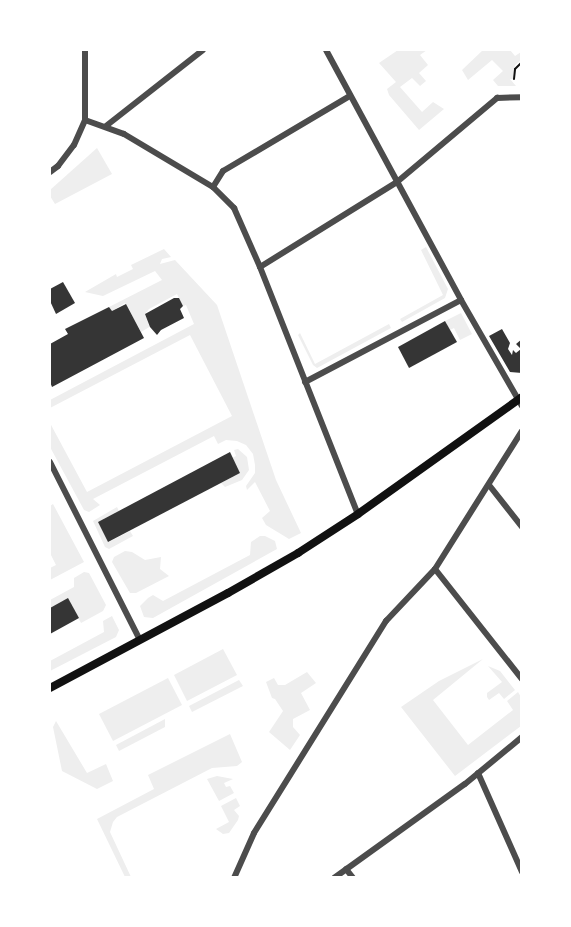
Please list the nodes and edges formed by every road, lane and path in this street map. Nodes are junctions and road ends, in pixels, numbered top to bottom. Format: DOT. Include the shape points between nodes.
graph roads {
  1 [pos="85,50"];
  2 [pos="203,50"];
  3 [pos="326,50"];
  4 [pos="522,62"];
  5 [pos="514,79"];
  6 [pos="350,96"];
  7 [pos="522,97"];
  8 [pos="85,120"];
  9 [pos="106,126"];
  10 [pos="50,172"];
  11 [pos="397,182"];
  12 [pos="213,187"];
  13 [pos="260,267"];
  14 [pos="461,300"];
  15 [pos="305,382"];
  16 [pos="521,401"];
  17 [pos="522,431"];
  18 [pos="50,462"];
  19 [pos="489,485"];
  20 [pos="358,514"];
  21 [pos="522,527"];
  22 [pos="435,570"];
  23 [pos="140,640"];
  24 [pos="522,679"];
  25 [pos="50,688"];
  26 [pos="522,737"];
  27 [pos="478,773"];
  28 [pos="346,868"];
  29 [pos="522,872"];
  30 [pos="234,878"];
  31 [pos="334,878"];
  32 [pos="353,878"];
  1 -- 8 [label="street"];
  2 -- 9 [label="street"];
  3 -- 6 [label="street"];
  4 -- 5 [label="path" via="515,69"];
  6 -- 11 [label="street"];
  6 -- 12 [label="street" via="223,171"];
  7 -- 11 [label="street" via="498,98"];
  8 -- 9 [label="street"];
  8 -- 10 [label="street" via="74,145"];
  9 -- 12 [label="street"];
  11 -- 13 [label="street"];
  11 -- 14 [label="street"];
  12 -- 13 [label="street" via="234,208"];
  13 -- 15 [label="street"];
  14 -- 15 [label="street"];
  14 -- 16 [label="street" via="512,393"];
  15 -- 20 [label="street"];
  16 -- 20 [label="main road"];
  17 -- 19 [label="street"];
  18 -- 23 [label="street"];
  19 -- 21 [label="street"];
  19 -- 22 [label="street"];
  20 -- 23 [label="main road" via="228,594"];
  22 -- 24 [label="street"];
  22 -- 30 [label="street" via="386,621 254,833"];
  23 -- 25 [label="main road"];
  26 -- 27 [label="street"];
  27 -- 28 [label="street"];
  27 -- 29 [label="street"];
  28 -- 31 [label="street"];
  28 -- 32 [label="street"];
}
